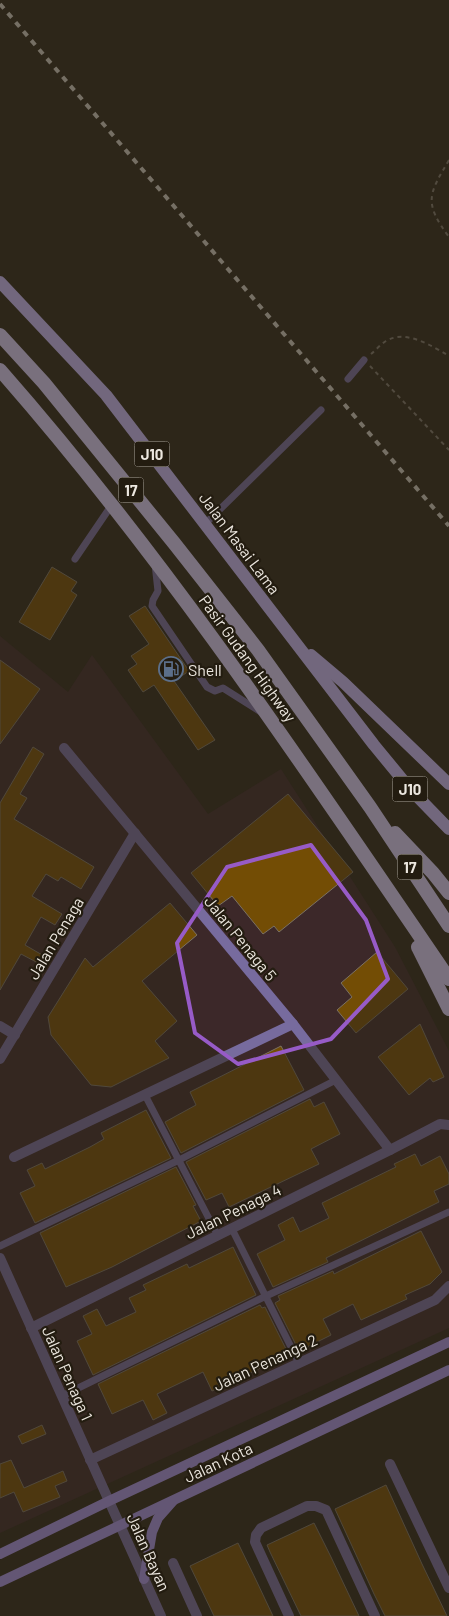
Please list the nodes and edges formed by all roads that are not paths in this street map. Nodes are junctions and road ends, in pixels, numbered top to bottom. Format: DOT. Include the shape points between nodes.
graph roads {
  1 [pos="0,282"];
  2 [pos="0,335"];
  3 [pos="364,360"];
  4 [pos="0,370"];
  5 [pos="348,379"];
  6 [pos="321,410"];
  7 [pos="111,506"];
  8 [pos="206,523"];
  9 [pos="75,559"];
  10 [pos="154,559"];
  11 [pos="290,637"];
  12 [pos="270,718"];
  13 [pos="394,731"];
  14 [pos="374,745"];
  15 [pos="64,748"];
  16 [pos="449,784"];
  17 [pos="370,807"];
  18 [pos="449,830"];
  19 [pos="135,833"];
  20 [pos="387,888"];
  21 [pos="449,893"];
  22 [pos="449,926"];
  23 [pos="449,979"];
  24 [pos="449,1009"];
  25 [pos="292,1024"];
  26 [pos="0,1026"];
  27 [pos="15,1035"];
  28 [pos="0,1059"];
  29 [pos="336,1080"];
  30 [pos="145,1095"];
  31 [pos="449,1125"];
  32 [pos="390,1150"];
  33 [pos="14,1157"];
  34 [pos="179,1160"];
  35 [pos="449,1212"];
  36 [pos="232,1229"];
  37 [pos="218,1236"];
  38 [pos="0,1246"];
  39 [pos="0,1258"];
  40 [pos="449,1286"];
  41 [pos="266,1296"];
  42 [pos="31,1328"];
  43 [pos="449,1342"];
  44 [pos="299,1363"];
  45 [pos="449,1370"];
  46 [pos="62,1396"];
  47 [pos="90,1460"];
  48 [pos="390,1464"];
  49 [pos="175,1499"];
  50 [pos="109,1501"];
  51 [pos="120,1525"];
  52 [pos="0,1554"];
  53 [pos="173,1563"];
  54 [pos="144,1579"];
  55 [pos="0,1582"];
  56 [pos="449,1588"];
  57 [pos="161,1616"];
  58 [pos="197,1616"];
  59 [pos="289,1616"];
  60 [pos="375,1616"];
  1 -- 8 [label="main road, Jalan Masai Lama / J10" via="106,395"];
  2 -- 17 [label="highway, Pasir Gudang Highway / 17" via="44,383 258,650"];
  3 -- 5 [label="lane"];
  4 -- 7 [label="highway, Pasir Gudang Highway / 17"];
  6 -- 8 [label="lane"];
  7 -- 9 [label="lane"];
  7 -- 10 [label="highway, Pasir Gudang Highway / 17"];
  8 -- 11 [label="main road, Jalan Masai Lama / J10"];
  10 -- 12 [label="highway, Pasir Gudang Highway / 17"];
  10 -- 12 [label="lane" via="158,591 152,606 207,687 215,691 224,688"];
  11 -- 13 [label="main road"];
  11 -- 14 [label="main road, Jalan Masai Lama / J10"];
  12 -- 20 [label="highway, Pasir Gudang Highway / 17"];
  13 -- 14 [label="main road" via="379,730 375,734"];
  13 -- 16 [label="main road"];
  14 -- 18 [label="main road, Jalan Masai Lama / J10"];
  15 -- 19 [label="street, Jalan Penaga 5"];
  17 -- 21 [label="highway"];
  17 -- 22 [label="highway, Pasir Gudang Highway / 17"];
  19 -- 25 [label="street, Jalan Penaga 5"];
  19 -- 27 [label="street, Jalan Penaga"];
  20 -- 23 [label="highway, Pasir Gudang Highway / 17"];
  20 -- 24 [label="highway"];
  25 -- 29 [label="street, Jalan Penaga 5"];
  25 -- 30 [label="street"];
  26 -- 27 [label="street"];
  27 -- 28 [label="street, Jalan Penaga"];
  29 -- 32 [label="street, Jalan Penaga 5"];
  29 -- 34 [label="lane"];
  30 -- 33 [label="street"];
  30 -- 34 [label="lane"];
  31 -- 32 [label="street, Jalan Penaga 4" via="440,1124"];
  32 -- 36 [label="street, Jalan Penaga 4"];
  34 -- 37 [label="lane"];
  34 -- 38 [label="lane"];
  35 -- 41 [label="lane"];
  36 -- 37 [label="street, Jalan Penaga 4"];
  36 -- 41 [label="lane"];
  37 -- 42 [label="street, Jalan Penaga 4"];
  39 -- 42 [label="street, Jalan Penaga 1"];
  40 -- 44 [label="street, Jalan Penanga 2" via="435,1300"];
  41 -- 44 [label="lane"];
  41 -- 46 [label="lane"];
  42 -- 46 [label="street, Jalan Penaga 1"];
  43 -- 50 [label="main road, Jalan Kota"];
  44 -- 47 [label="street, Jalan Penanga 2"];
  45 -- 49 [label="main road, Jalan Kota"];
  46 -- 47 [label="street, Jalan Penaga 1"];
  47 -- 50 [label="street, Jalan Penaga 1"];
  48 -- 56 [label="street"];
  49 -- 51 [label="main road, Jalan Kota"];
  49 -- 54 [label="main road" via="158,1518 152,1532"];
  50 -- 51 [label="street, Jalan Bayan"];
  50 -- 52 [label="main road, Jalan Kota"];
  51 -- 54 [label="street, Jalan Bayan"];
  51 -- 55 [label="main road, Jalan Kota"];
  53 -- 58 [label="street"];
  54 -- 57 [label="street, Jalan Bayan"];
  59 -- 60 [label="street" via="255,1542 256,1535 261,1528 307,1506 316,1506 326,1510"];
}
